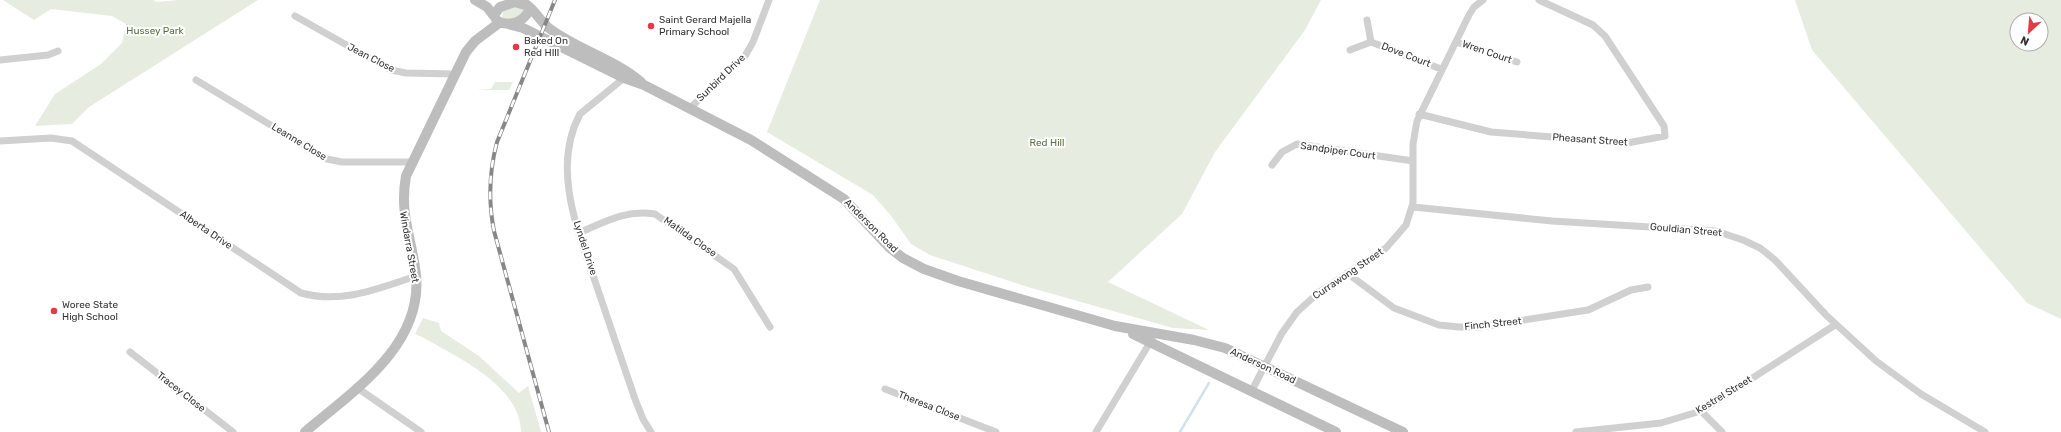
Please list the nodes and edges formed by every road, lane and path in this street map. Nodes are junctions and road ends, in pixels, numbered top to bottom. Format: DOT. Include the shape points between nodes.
graph roads {
  1 [pos="475,0"];
  2 [pos="510,0"];
  3 [pos="769,0"];
  4 [pos="1483,0"];
  5 [pos="1539,0"];
  6 [pos="522,3"];
  7 [pos="295,16"];
  8 [pos="1366,20"];
  9 [pos="500,21"];
  10 [pos="1371,42"];
  11 [pos="1456,42"];
  12 [pos="1350,50"];
  13 [pos="58,51"];
  14 [pos="0,60"];
  15 [pos="1517,62"];
  16 [pos="1441,69"];
  17 [pos="455,74"];
  18 [pos="627,75"];
  19 [pos="196,80"];
  20 [pos="689,109"];
  21 [pos="1419,114"];
  22 [pos="0,141"];
  23 [pos="1413,161"];
  24 [pos="413,162"];
  25 [pos="1272,165"];
  26 [pos="1413,207"];
  27 [pos="579,233"];
  28 [pos="1348,273"];
  29 [pos="416,276"];
  30 [pos="1648,287"];
  31 [pos="1835,325"];
  32 [pos="770,327"];
  33 [pos="1153,337"];
  34 [pos="130,352"];
  35 [pos="1265,366"];
  36 [pos="356,387"];
  37 [pos="885,389"];
  38 [pos="1252,390"];
  39 [pos="1701,411"];
  40 [pos="233,432"];
  41 [pos="305,432"];
  42 [pos="421,432"];
  43 [pos="651,432"];
  44 [pos="996,432"];
  45 [pos="1096,432"];
  46 [pos="1336,432"];
  47 [pos="1403,432"];
  48 [pos="1576,432"];
  49 [pos="1722,432"];
  50 [pos="1985,432"];
  1 -- 9 [label="street, Anderson Road" via="487,7"];
  2 -- 6 [label="street, Anderson Road"];
  3 -- 20 [label="street, Sunbird Drive" via="745,56"];
  4 -- 11 [label="street, Currawong Street" via="1474,7"];
  5 -- 21 [label="street, Pheasant Street" via="1593,25 1605,36 1664,126 1666,136 1627,143 1491,132"];
  6 -- 9 [label="street, Windarra Street" via="502,6 497,10"];
  6 -- 9 [label="street" via="529,9 527,16 519,22"];
  6 -- 18 [label="street, Anderson Road" via="533,8 550,29"];
  7 -- 17 [label="street, Jean Close" via="391,70 406,73"];
  8 -- 10 [label="street, Dove Court"];
  9 -- 17 [label="street, Windarra Street" via="471,45"];
  9 -- 18 [label="street, Anderson Road" via="523,28"];
  10 -- 12 [label="street, Dove Court"];
  10 -- 16 [label="street, Dove Court"];
  11 -- 15 [label="street, Wren Court"];
  11 -- 16 [label="street, Currawong Street"];
  13 -- 14 [label="street" via="48,55"];
  16 -- 21 [label="street, Currawong Street"];
  17 -- 24 [label="street, Windarra Street"];
  18 -- 20 [label="street, Anderson Road"];
  18 -- 27 [label="street, Lyndel Drive" via="580,114 571,131 570,202"];
  19 -- 24 [label="street, Leanne Close" via="327,159 342,162"];
  20 -- 33 [label="street, Anderson Road" via="752,140 838,195 890,248 918,266 958,281"];
  21 -- 23 [label="street, Currawong Street" via="1414,133"];
  22 -- 29 [label="street, Alberta Drive" via="50,138 72,141 302,293 315,298 344,299"];
  23 -- 25 [label="street, Sandpiper Court" via="1296,144 1277,154"];
  23 -- 26 [label="street, Currawong Street"];
  24 -- 29 [label="street, Windarra Street" via="403,188 402,210"];
  26 -- 28 [label="street, Currawong Street" via="1395,240 1378,255"];
  26 -- 31 [label="street, Gouldian Street" via="1730,234 1773,257"];
  27 -- 32 [label="street, Matilda Close" via="629,213 646,211 655,214 734,269"];
  27 -- 43 [label="street, Lyndel Drive" via="635,399"];
  28 -- 30 [label="street, Finch Street" via="1394,308 1439,325 1459,327 1480,327 1588,310 1631,290"];
  28 -- 35 [label="street, Currawong Street" via="1306,303 1296,314 1286,326"];
  29 -- 36 [label="street, Windarra Street" via="417,304 409,327 390,355"];
  31 -- 39 [label="street, Kestrel Street"];
  31 -- 50 [label="street, Gouldian Street" via="1902,379"];
  33 -- 35 [label="street, Anderson Road" via="1210,343"];
  33 -- 38 [label="street, Anderson Road"];
  33 -- 45 [label="street"];
  34 -- 40 [label="street, Tracey Close"];
  35 -- 38 [label="street, Currawong Street"];
  35 -- 47 [label="street, Anderson Road"];
  36 -- 41 [label="street, Windarra Street"];
  36 -- 42 [label="street"];
  37 -- 44 [label="street, Theresa Close"];
  38 -- 46 [label="street, Anderson Road"];
  39 -- 48 [label="street, Kestrel Street" via="1662,423"];
  39 -- 49 [label="street"];
}
